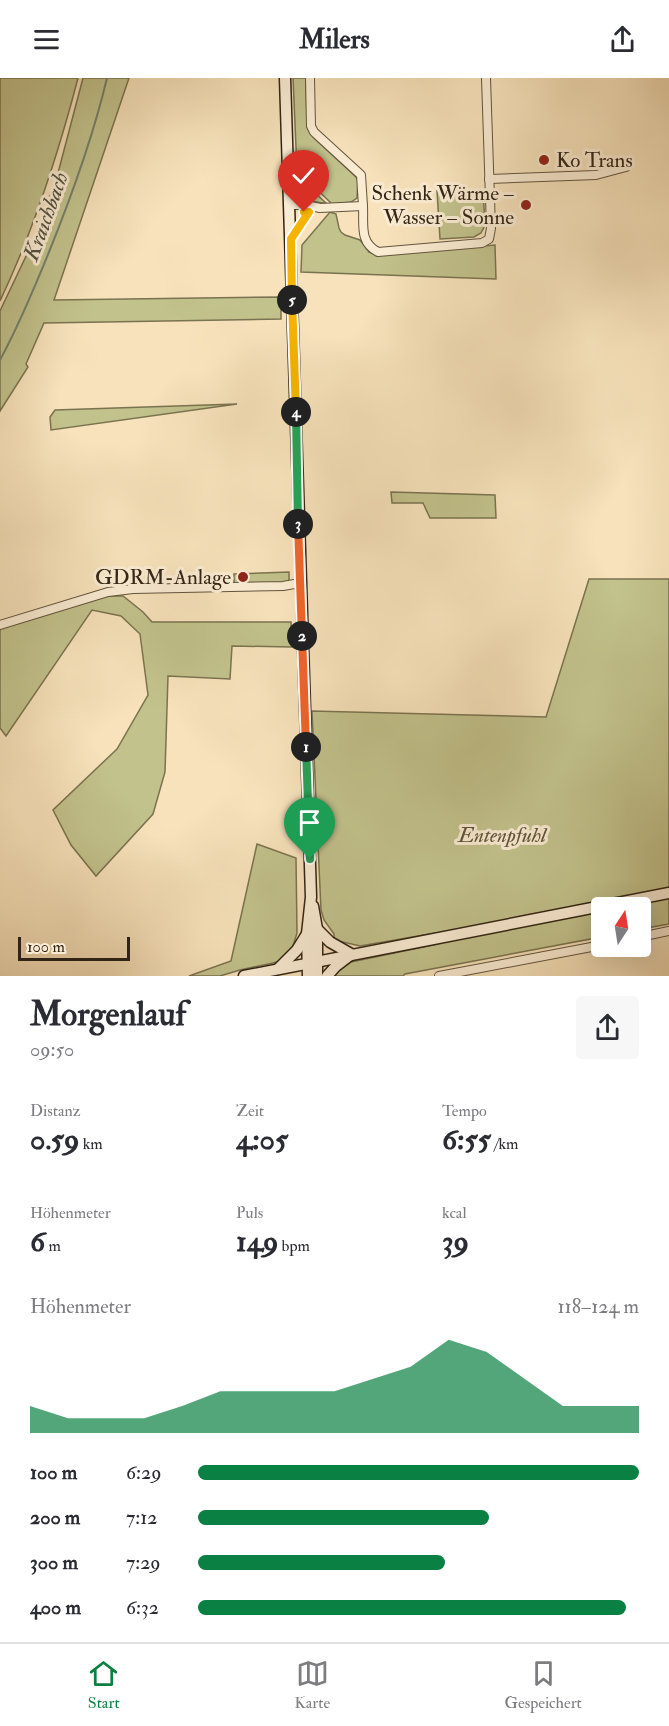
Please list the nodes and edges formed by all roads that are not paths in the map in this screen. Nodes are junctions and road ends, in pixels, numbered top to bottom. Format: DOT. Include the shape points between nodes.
graph roads {
  1 [pos="285,78"];
  2 [pos="310,78"];
  3 [pos="486,78"];
  4 [pos="626,166"];
  5 [pos="489,179"];
  6 [pos="363,206"];
  7 [pos="290,208"];
  8 [pos="320,208"];
  9 [pos="309,212"];
  10 [pos="291,239"];
  11 [pos="300,583"];
  12 [pos="0,625"];
  13 [pos="669,893"];
  14 [pos="669,931"];
  15 [pos="312,932"];
  16 [pos="651,935"];
  17 [pos="591,947"];
  18 [pos="351,954"];
  19 [pos="312,962"];
  20 [pos="277,970"];
  21 [pos="244,976"];
  22 [pos="289,976"];
  23 [pos="308,976"];
  24 [pos="317,976"];
  25 [pos="327,976"];
  26 [pos="440,976"];
  1 -- 7 [label="street"];
  2 -- 6 [label="street" via="314,132 361,175"];
  3 -- 5 [label="street"];
  4 -- 5 [label="street" via="596,175"];
  5 -- 6 [label="street" via="491,228 489,239 482,243 378,252 365,240"];
  6 -- 8 [label="street"];
  7 -- 8 [label="street"];
  7 -- 9 [label="street"];
  7 -- 10 [label="street"];
  8 -- 9 [label="street"];
  9 -- 10 [label="street"];
  10 -- 11 [label="street"];
  11 -- 12 [label="street" via="108,592"];
  11 -- 15 [label="street"];
  13 -- 18 [label="street"];
  14 -- 16 [label="street"];
  15 -- 18 [label="street"];
  15 -- 19 [label="street"];
  15 -- 20 [label="street"];
  17 -- 26 [label="street"];
  18 -- 19 [label="street"];
  18 -- 25 [label="street"];
  19 -- 20 [label="street"];
  19 -- 23 [label="street"];
  19 -- 24 [label="street"];
  20 -- 21 [label="street"];
  20 -- 22 [label="street"];
}
